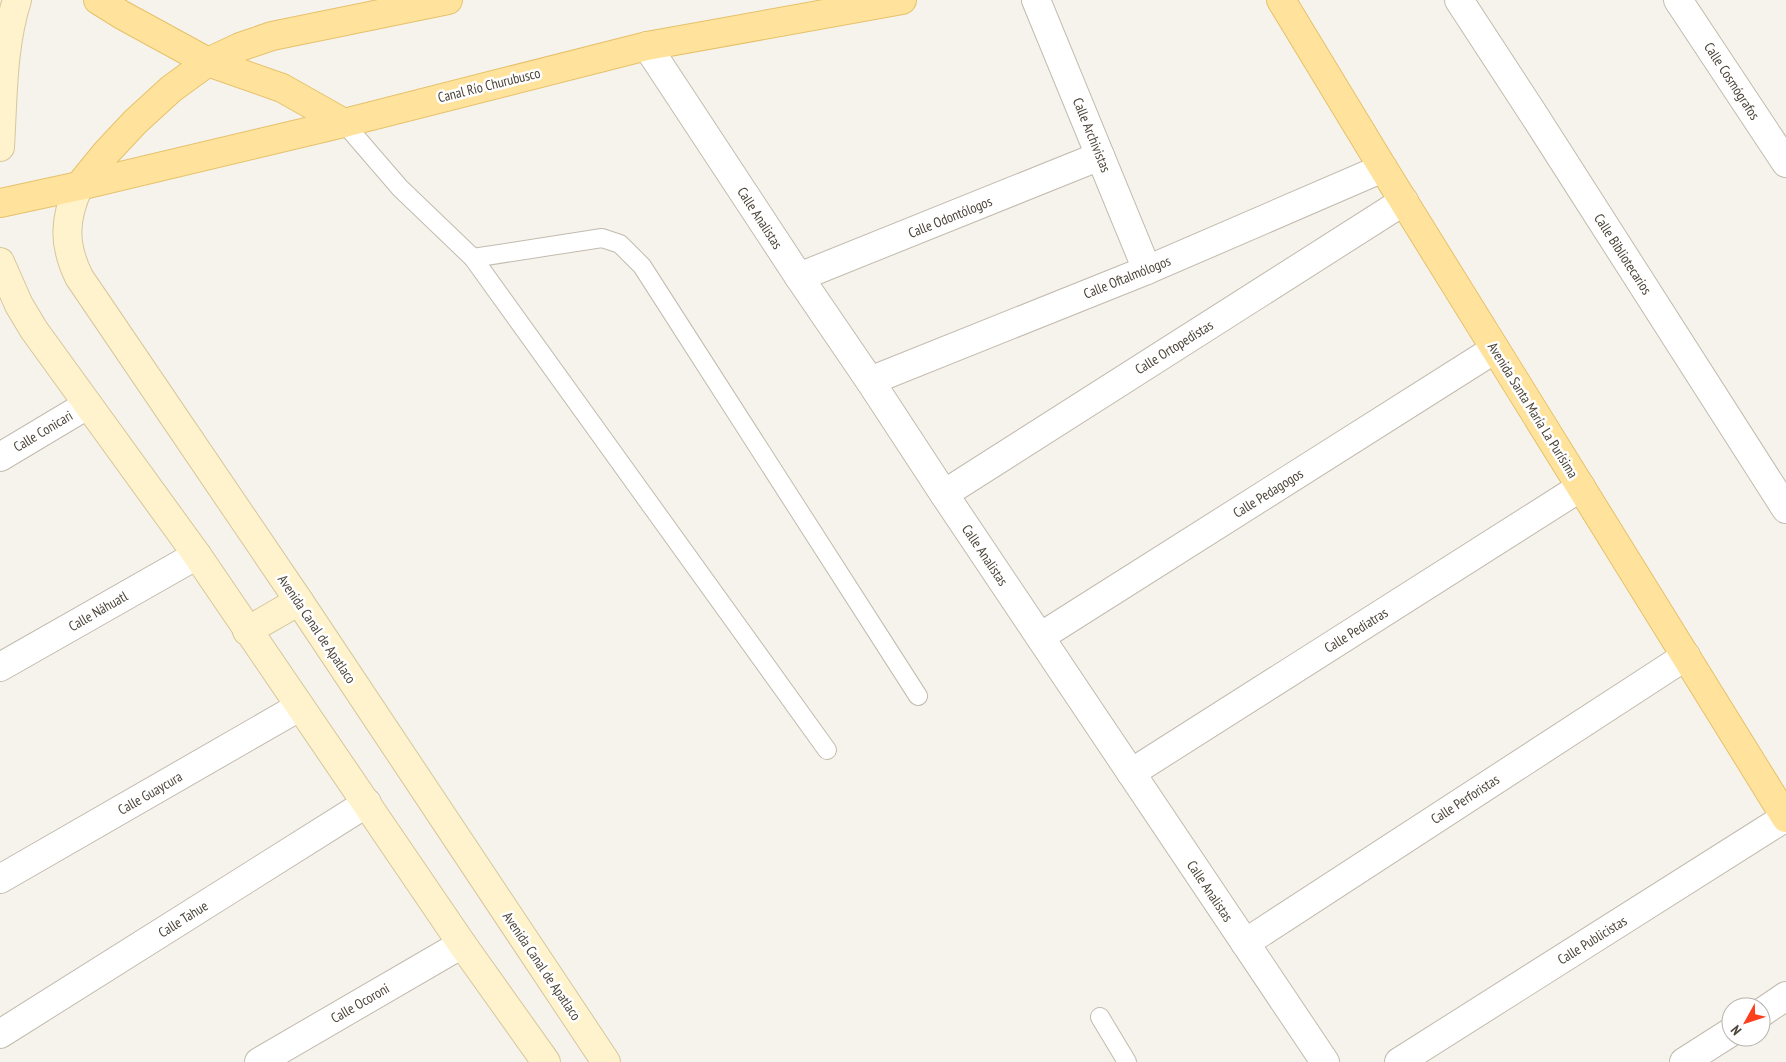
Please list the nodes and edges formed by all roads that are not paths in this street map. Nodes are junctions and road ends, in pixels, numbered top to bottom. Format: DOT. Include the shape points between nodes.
graph roads {
  1 [pos="17,0"];
  2 [pos="98,0"];
  3 [pos="448,0"];
  4 [pos="902,0"];
  5 [pos="1036,0"];
  6 [pos="1282,0"];
  7 [pos="1459,0"];
  8 [pos="1678,0"];
  9 [pos="647,46"];
  10 [pos="208,62"];
  11 [pos="344,123"];
  12 [pos="0,147"];
  13 [pos="1100,156"];
  14 [pos="1786,163"];
  15 [pos="1383,168"];
  16 [pos="79,186"];
  17 [pos="1404,201"];
  18 [pos="0,202"];
  19 [pos="474,258"];
  20 [pos="0,262"];
  21 [pos="1147,270"];
  22 [pos="799,277"];
  23 [pos="1495,349"];
  24 [pos="870,381"];
  25 [pos="87,405"];
  26 [pos="0,457"];
  27 [pos="1581,487"];
  28 [pos="944,494"];
  29 [pos="1786,509"];
  30 [pos="197,555"];
  31 [pos="299,601"];
  32 [pos="247,631"];
  33 [pos="1040,637"];
  34 [pos="1686,656"];
  35 [pos="0,667"];
  36 [pos="918,696"];
  37 [pos="299,707"];
  38 [pos="827,750"];
  39 [pos="1131,773"];
  40 [pos="367,804"];
  41 [pos="1786,818"];
  42 [pos="0,879"];
  43 [pos="1245,943"];
  44 [pos="462,944"];
  45 [pos="1786,996"];
  46 [pos="1771,1006"];
  47 [pos="1100,1017"];
  48 [pos="0,1034"];
  49 [pos="1721,1038"];
  50 [pos="259,1062"];
  51 [pos="546,1062"];
  52 [pos="606,1062"];
  53 [pos="1127,1062"];
  54 [pos="1325,1062"];
  55 [pos="1399,1062"];
  56 [pos="1684,1062"];
  1 -- 12 [label="street" via="8,39"];
  2 -- 10 [label="main road"];
  3 -- 10 [label="main road" via="272,36"];
  4 -- 9 [label="main road, Canal Río Churubusco"];
  5 -- 13 [label="street, Calle Archivistas"];
  6 -- 15 [label="main road, Avenida Santa María La Purísima"];
  7 -- 29 [label="street, Calle Bibliotecarios"];
  8 -- 14 [label="street, Calle Cosmógrafos"];
  9 -- 11 [label="main road, Canal Río Churubusco"];
  9 -- 22 [label="street, Calle Analistas"];
  10 -- 11 [label="main road" via="282,88"];
  10 -- 16 [label="main road" via="171,89 136,122"];
  11 -- 16 [label="main road, Canal Río Churubusco"];
  11 -- 19 [label="lane" via="400,188"];
  13 -- 21 [label="street, Calle Archivistas"];
  13 -- 22 [label="street, Calle Odontólogos"];
  15 -- 17 [label="main road, Avenida Santa María La Purísima"];
  15 -- 21 [label="street, Calle Oftalmólogos"];
  16 -- 18 [label="main road, Canal Río Churubusco"];
  16 -- 31 [label="street, Avenida Canal de Apatlaco" via="70,209 66,234 72,263 79,277"];
  17 -- 23 [label="main road, Avenida Santa María La Purísima"];
  17 -- 28 [label="street, Calle Ortopedistas"];
  19 -- 36 [label="lane" via="602,238 620,244 642,266"];
  19 -- 38 [label="lane"];
  20 -- 25 [label="street" via="34,330"];
  21 -- 24 [label="street, Calle Oftalmólogos"];
  22 -- 24 [label="street, Calle Analistas"];
  23 -- 27 [label="main road, Avenida Santa María La Purísima"];
  23 -- 33 [label="street, Calle Pedagogos"];
  24 -- 28 [label="street, Calle Analistas"];
  25 -- 26 [label="street, Calle Conicari"];
  25 -- 30 [label="street"];
  27 -- 34 [label="main road, Avenida Santa María La Purísima"];
  27 -- 39 [label="street, Calle Pediatras"];
  28 -- 33 [label="street, Calle Analistas"];
  30 -- 32 [label="street"];
  30 -- 35 [label="street, Calle Náhuatl"];
  31 -- 32 [label="street"];
  31 -- 52 [label="street, Avenida Canal de Apatlaco"];
  32 -- 37 [label="street"];
  33 -- 39 [label="street, Calle Analistas"];
  34 -- 41 [label="main road, Avenida Santa María La Purísima"];
  34 -- 43 [label="street, Calle Perforistas"];
  37 -- 40 [label="street"];
  37 -- 42 [label="street, Calle Guaycura"];
  39 -- 43 [label="street, Calle Analistas"];
  40 -- 44 [label="street"];
  40 -- 48 [label="street, Calle Tahue"];
  41 -- 55 [label="street, Calle Publicistas"];
  43 -- 54 [label="street, Calle Analistas"];
  44 -- 50 [label="street, Calle Ocoroni"];
  44 -- 51 [label="street"];
  45 -- 46 [label="street"];
  47 -- 53 [label="lane"];
  49 -- 56 [label="street"];
}
